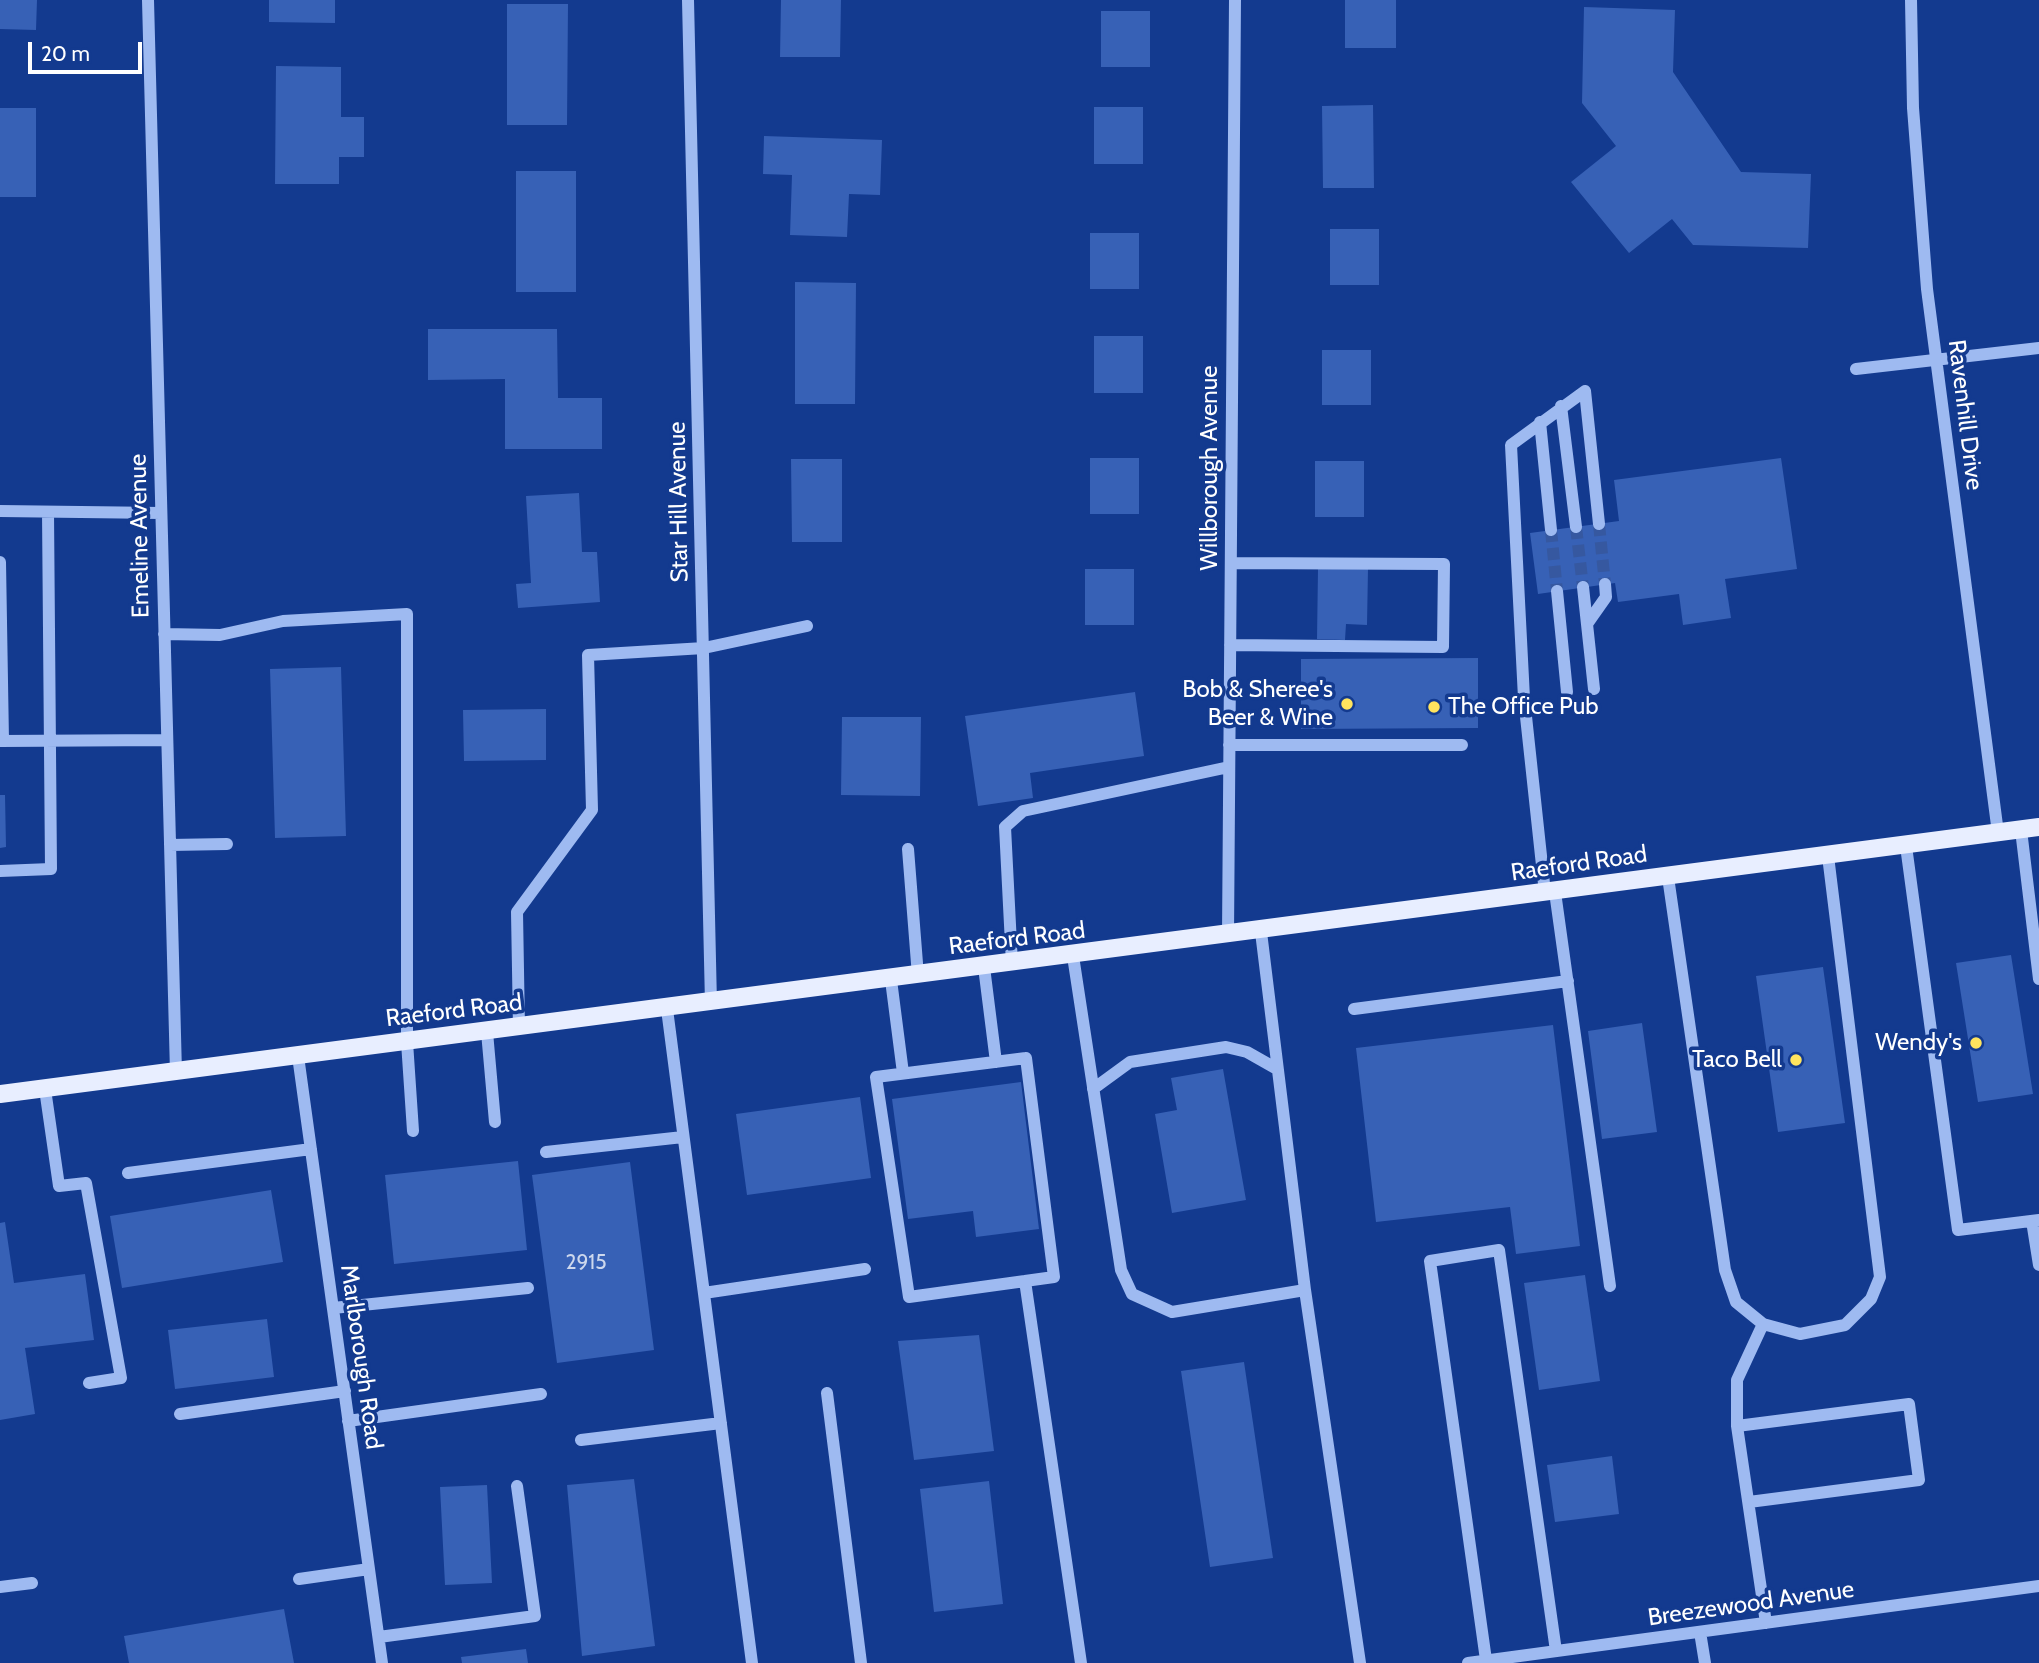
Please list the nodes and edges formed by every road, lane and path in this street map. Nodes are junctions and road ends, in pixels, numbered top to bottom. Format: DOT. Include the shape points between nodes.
graph roads {
  1 [pos="148,0"];
  2 [pos="688,0"];
  3 [pos="1235,0"];
  4 [pos="1911,0"];
  5 [pos="2039,348"];
  6 [pos="1937,360"];
  7 [pos="1856,369"];
  8 [pos="1561,406"];
  9 [pos="1541,422"];
  10 [pos="0,511"];
  11 [pos="48,512"];
  12 [pos="161,513"];
  13 [pos="1599,524"];
  14 [pos="1576,527"];
  15 [pos="1551,530"];
  16 [pos="0,562"];
  17 [pos="1231,563"];
  18 [pos="1605,584"];
  19 [pos="1583,587"];
  20 [pos="1557,591"];
  21 [pos="1587,624"];
  22 [pos="807,626"];
  23 [pos="164,634"];
  24 [pos="1230,645"];
  25 [pos="704,648"];
  26 [pos="1594,689"];
  27 [pos="1567,692"];
  28 [pos="52,740"];
  29 [pos="167,740"];
  30 [pos="1,741"];
  31 [pos="1229,745"];
  32 [pos="1462,745"];
  33 [pos="1229,767"];
  34 [pos="2039,827"];
  35 [pos="2021,830"];
  36 [pos="1998,833"];
  37 [pos="228,844"];
  38 [pos="170,845"];
  39 [pos="1906,846"];
  40 [pos="908,849"];
  41 [pos="1828,856"];
  42 [pos="0,871"];
  43 [pos="1668,877"];
  44 [pos="1550,893"];
  45 [pos="1261,932"];
  46 [pos="1228,936"];
  47 [pos="1073,956"];
  48 [pos="1012,964"];
  49 [pos="984,967"];
  50 [pos="918,976"];
  51 [pos="2039,979"];
  52 [pos="891,980"];
  53 [pos="1568,981"];
  54 [pos="711,1003"];
  55 [pos="667,1009"];
  56 [pos="1354,1009"];
  57 [pos="519,1028"];
  58 [pos="487,1032"];
  59 [pos="407,1042"];
  60 [pos="298,1056"];
  61 [pos="996,1062"];
  62 [pos="1277,1069"];
  63 [pos="176,1072"];
  64 [pos="903,1073"];
  65 [pos="45,1088"];
  66 [pos="1093,1089"];
  67 [pos="0,1094"];
  68 [pos="495,1122"];
  69 [pos="413,1131"];
  70 [pos="683,1137"];
  71 [pos="311,1149"];
  72 [pos="546,1152"];
  73 [pos="128,1173"];
  74 [pos="2036,1221"];
  75 [pos="2039,1265"];
  76 [pos="865,1269"];
  77 [pos="1025,1281"];
  78 [pos="1610,1286"];
  79 [pos="528,1288"];
  80 [pos="1304,1290"];
  81 [pos="704,1293"];
  82 [pos="333,1308"];
  83 [pos="1763,1324"];
  84 [pos="89,1383"];
  85 [pos="345,1391"];
  86 [pos="827,1393"];
  87 [pos="541,1394"];
  88 [pos="180,1414"];
  89 [pos="348,1421"];
  90 [pos="721,1423"];
  91 [pos="1737,1426"];
  92 [pos="581,1440"];
  93 [pos="517,1486"];
  94 [pos="1749,1502"];
  95 [pos="369,1569"];
  96 [pos="299,1579"];
  97 [pos="32,1583"];
  98 [pos="2039,1586"];
  99 [pos="0,1587"];
  100 [pos="1766,1623"];
  101 [pos="1700,1632"];
  102 [pos="379,1637"];
  103 [pos="1556,1651"];
  104 [pos="1486,1660"];
  105 [pos="382,1663"];
  106 [pos="752,1663"];
  107 [pos="861,1663"];
  108 [pos="1081,1663"];
  109 [pos="1360,1663"];
  110 [pos="1468,1663"];
  111 [pos="1705,1663"];
  1 -- 12 [label="street, Emeline Avenue"];
  2 -- 25 [label="street, Star Hill Avenue"];
  3 -- 17 [label="street, Willborough Avenue"];
  4 -- 6 [label="street, Ravenhill Drive" via="1913,108"];
  5 -- 6 [label="street"];
  6 -- 7 [label="street"];
  6 -- 36 [label="street, Ravenhill Drive"];
  8 -- 9 [label="street"];
  8 -- 13 [label="street" via="1586,391"];
  8 -- 14 [label="street"];
  9 -- 15 [label="street"];
  9 -- 44 [label="street" via="1511,445 1524,698"];
  10 -- 11 [label="street"];
  11 -- 12 [label="street"];
  11 -- 28 [label="street"];
  12 -- 23 [label="street, Emeline Avenue"];
  16 -- 30 [label="street"];
  17 -- 24 [label="street, Willborough Avenue"];
  17 -- 24 [label="street" via="1444,564 1444,633 1443,646"];
  18 -- 21 [label="street" via="1606,597"];
  19 -- 21 [label="street"];
  20 -- 27 [label="street"];
  21 -- 26 [label="street"];
  22 -- 25 [label="street"];
  23 -- 29 [label="street, Emeline Avenue"];
  23 -- 59 [label="street" via="220,635 283,621 407,614"];
  24 -- 31 [label="street, Willborough Avenue"];
  25 -- 54 [label="street, Star Hill Avenue"];
  25 -- 57 [label="street" via="588,655 593,810 517,912"];
  28 -- 29 [label="street"];
  28 -- 30 [label="street"];
  28 -- 42 [label="street" via="51,869"];
  29 -- 38 [label="street, Emeline Avenue"];
  31 -- 32 [label="street"];
  31 -- 33 [label="street, Willborough Avenue"];
  33 -- 46 [label="street, Willborough Avenue"];
  33 -- 48 [label="street" via="1023,811 1005,827"];
  34 -- 35 [label="main road, Raeford Road"];
  35 -- 36 [label="main road, Raeford Road"];
  35 -- 51 [label="street"];
  36 -- 39 [label="main road, Raeford Road"];
  37 -- 38 [label="street"];
  38 -- 63 [label="street, Emeline Avenue"];
  39 -- 41 [label="main road, Raeford Road"];
  39 -- 74 [label="street" via="1958,1230"];
  40 -- 50 [label="street"];
  41 -- 43 [label="main road, Raeford Road"];
  41 -- 83 [label="street" via="1880,1277 1871,1300 1845,1325 1800,1334"];
  43 -- 44 [label="main road, Raeford Road"];
  43 -- 83 [label="street" via="1725,1270 1736,1302"];
  44 -- 45 [label="main road, Raeford Road"];
  44 -- 53 [label="street"];
  45 -- 46 [label="main road, Raeford Road"];
  45 -- 62 [label="street"];
  46 -- 47 [label="main road, Raeford Road"];
  47 -- 48 [label="main road, Raeford Road"];
  47 -- 66 [label="street"];
  48 -- 49 [label="main road, Raeford Road"];
  49 -- 50 [label="main road, Raeford Road"];
  49 -- 61 [label="street"];
  50 -- 52 [label="main road, Raeford Road"];
  52 -- 54 [label="main road, Raeford Road"];
  52 -- 64 [label="street"];
  53 -- 56 [label="street"];
  53 -- 78 [label="street"];
  54 -- 55 [label="main road, Raeford Road"];
  55 -- 57 [label="main road, Raeford Road"];
  55 -- 70 [label="street"];
  57 -- 58 [label="main road, Raeford Road"];
  58 -- 59 [label="main road, Raeford Road"];
  58 -- 68 [label="street"];
  59 -- 60 [label="main road, Raeford Road"];
  59 -- 69 [label="street"];
  60 -- 63 [label="main road, Raeford Road"];
  60 -- 71 [label="street, Marlborough Road"];
  61 -- 64 [label="street"];
  61 -- 77 [label="street" via="1026,1058 1054,1277"];
  62 -- 66 [label="street" via="1247,1052 1226,1047 1130,1062"];
  62 -- 80 [label="street"];
  63 -- 65 [label="main road, Raeford Road"];
  64 -- 77 [label="street" via="876,1077 909,1297"];
  65 -- 67 [label="main road, Raeford Road"];
  65 -- 84 [label="street" via="59,1186 86,1183 121,1378"];
  66 -- 80 [label="street" via="1121,1270 1132,1294 1172,1312"];
  70 -- 72 [label="street"];
  70 -- 81 [label="street"];
  71 -- 73 [label="street"];
  71 -- 82 [label="street, Marlborough Road"];
  74 -- 75 [label="street"];
  76 -- 81 [label="street"];
  77 -- 108 [label="street"];
  79 -- 82 [label="street"];
  80 -- 109 [label="street"];
  81 -- 90 [label="street"];
  82 -- 85 [label="street, Marlborough Road"];
  83 -- 91 [label="street" via="1737,1380"];
  85 -- 88 [label="street"];
  85 -- 89 [label="street, Marlborough Road"];
  86 -- 107 [label="street"];
  87 -- 89 [label="street"];
  89 -- 95 [label="street, Marlborough Road"];
  90 -- 92 [label="street"];
  90 -- 106 [label="street"];
  91 -- 94 [label="street"];
  91 -- 94 [label="street" via="1909,1404 1919,1480"];
  93 -- 102 [label="street" via="535,1616"];
  94 -- 100 [label="street"];
  95 -- 96 [label="street"];
  95 -- 102 [label="street, Marlborough Road"];
  97 -- 99 [label="street"];
  98 -- 100 [label="street, Breezewood Avenue"];
  100 -- 101 [label="street, Breezewood Avenue"];
  101 -- 103 [label="street, Breezewood Avenue"];
  101 -- 111 [label="street"];
  102 -- 105 [label="street, Marlborough Road"];
  103 -- 104 [label="street, Breezewood Avenue"];
  103 -- 104 [label="street" via="1499,1250 1430,1261"];
  104 -- 110 [label="street, Breezewood Avenue"];
}
